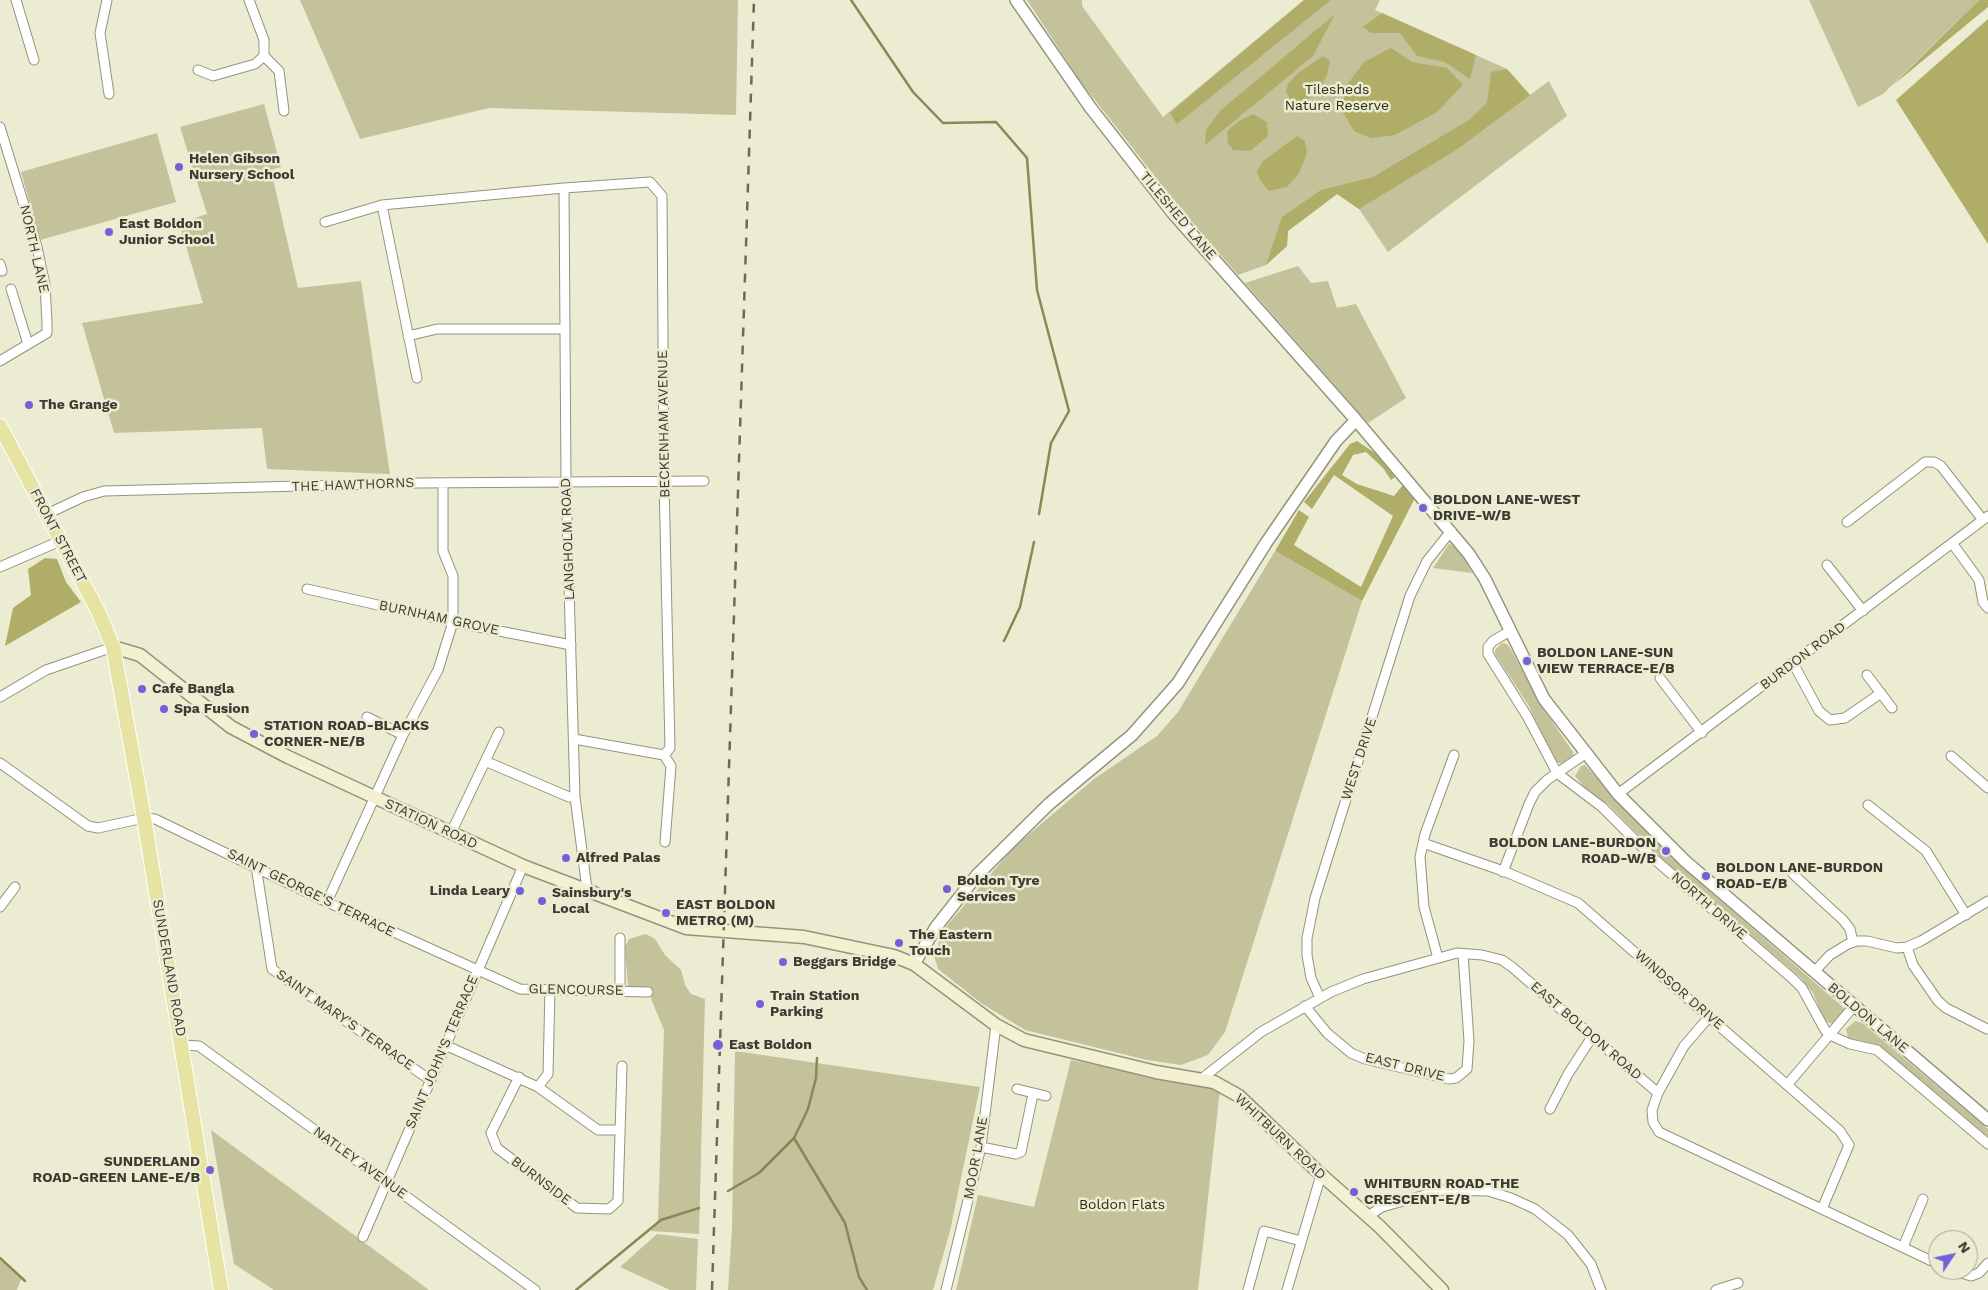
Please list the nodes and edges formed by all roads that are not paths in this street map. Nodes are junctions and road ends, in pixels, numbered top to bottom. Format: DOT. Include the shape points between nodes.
graph roads {
  1 [pos="16,0"];
  2 [pos="108,0"];
  3 [pos="249,0"];
  4 [pos="1016,0"];
  5 [pos="264,56"];
  6 [pos="34,60"];
  7 [pos="198,70"];
  8 [pos="109,94"];
  9 [pos="284,111"];
  10 [pos="0,127"];
  11 [pos="564,188"];
  12 [pos="382,206"];
  13 [pos="325,222"];
  14 [pos="12,289"];
  15 [pos="564,329"];
  16 [pos="408,336"];
  17 [pos="28,344"];
  18 [pos="0,361"];
  19 [pos="417,378"];
  20 [pos="1356,420"];
  21 [pos="0,426"];
  22 [pos="664,481"];
  23 [pos="704,481"];
  24 [pos="566,482"];
  25 [pos="443,483"];
  26 [pos="48,514"];
  27 [pos="1986,518"];
  28 [pos="1847,522"];
  29 [pos="1451,531"];
  30 [pos="60,541"];
  31 [pos="1952,543"];
  32 [pos="1827,565"];
  33 [pos="0,567"];
  34 [pos="307,589"];
  35 [pos="1988,608"];
  36 [pos="1863,611"];
  37 [pos="453,622"];
  38 [pos="1510,630"];
  39 [pos="571,645"];
  40 [pos="113,647"];
  41 [pos="1794,663"];
  42 [pos="1867,675"];
  43 [pos="1660,678"];
  44 [pos="1880,693"];
  45 [pos="0,696"];
  46 [pos="1892,708"];
  47 [pos="367,716"];
  48 [pos="499,732"];
  49 [pos="1702,733"];
  50 [pos="403,735"];
  51 [pos="574,739"];
  52 [pos="1584,754"];
  53 [pos="664,755"];
  54 [pos="1454,755"];
  55 [pos="1951,756"];
  56 [pos="485,761"];
  57 [pos="0,763"];
  58 [pos="1557,773"];
  59 [pos="1988,788"];
  60 [pos="1618,794"];
  61 [pos="374,797"];
  62 [pos="575,797"];
  63 [pos="1868,804"];
  64 [pos="144,818"];
  65 [pos="451,833"];
  66 [pos="665,842"];
  67 [pos="1423,843"];
  68 [pos="256,866"];
  69 [pos="523,866"];
  70 [pos="1503,872"];
  71 [pos="1793,874"];
  72 [pos="15,887"];
  73 [pos="587,889"];
  74 [pos="1988,901"];
  75 [pos="327,902"];
  76 [pos="0,907"];
  77 [pos="1966,915"];
  78 [pos="620,938"];
  79 [pos="1854,942"];
  80 [pos="1908,946"];
  81 [pos="1463,954"];
  82 [pos="1438,958"];
  83 [pos="914,964"];
  84 [pos="477,971"];
  85 [pos="1814,972"];
  86 [pos="550,988"];
  87 [pos="620,991"];
  88 [pos="648,992"];
  89 [pos="1320,998"];
  90 [pos="1304,1006"];
  91 [pos="1854,1006"];
  92 [pos="1708,1017"];
  93 [pos="996,1025"];
  94 [pos="1987,1029"];
  95 [pos="1830,1035"];
  96 [pos="1592,1037"];
  97 [pos="445,1045"];
  98 [pos="182,1046"];
  99 [pos="622,1066"];
  100 [pos="519,1077"];
  101 [pos="430,1080"];
  102 [pos="1200,1080"];
  103 [pos="1787,1085"];
  104 [pos="538,1087"];
  105 [pos="1016,1089"];
  106 [pos="1658,1093"];
  107 [pos="1033,1094"];
  108 [pos="1046,1096"];
  109 [pos="1550,1109"];
  110 [pos="1988,1120"];
  111 [pos="620,1130"];
  112 [pos="1988,1144"];
  113 [pos="981,1147"];
  114 [pos="1321,1175"];
  115 [pos="386,1183"];
  116 [pos="1923,1199"];
  117 [pos="1822,1209"];
  118 [pos="1368,1216"];
  119 [pos="363,1237"];
  120 [pos="1301,1241"];
  121 [pos="1902,1247"];
  122 [pos="1928,1259"];
  123 [pos="1988,1263"];
  124 [pos="1978,1273"];
  125 [pos="1738,1283"];
  126 [pos="221,1290"];
  127 [pos="535,1290"];
  128 [pos="946,1290"];
  129 [pos="1248,1290"];
  130 [pos="1287,1290"];
  131 [pos="1442,1290"];
  132 [pos="1601,1290"];
  133 [pos="1716,1290"];
  1 -- 6 [label="street"];
  2 -- 8 [label="street" via="100,33"];
  3 -- 5 [label="street" via="264,40"];
  4 -- 20 [label="street, TILESHED LANE" via="1090,107 1172,212"];
  5 -- 7 [label="street" via="255,64 213,76"];
  5 -- 9 [label="street" via="279,71"];
  10 -- 17 [label="street, NORTH LANE" via="37,247 45,285 47,333"];
  11 -- 12 [label="street"];
  11 -- 15 [label="street, LANGHOLM ROAD"];
  11 -- 22 [label="street, BECKENHAM AVENUE" via="650,182 662,196"];
  12 -- 13 [label="street"];
  12 -- 16 [label="street"];
  14 -- 17 [label="street"];
  15 -- 16 [label="street" via="437,330"];
  15 -- 24 [label="street, LANGHOLM ROAD"];
  16 -- 19 [label="street"];
  17 -- 18 [label="street"];
  20 -- 29 [label="street, TILESHED LANE"];
  20 -- 83 [label="street" via="1336,442 1266,543 1178,683 1132,735 1049,804 977,875 936,926"];
  21 -- 26 [label="main road, FRONT STREET"];
  22 -- 23 [label="street, THE HAWTHORNS"];
  22 -- 24 [label="street, THE HAWTHORNS"];
  22 -- 53 [label="street, BECKENHAM AVENUE" via="670,748"];
  24 -- 25 [label="street, THE HAWTHORNS"];
  24 -- 39 [label="street, LANGHOLM ROAD"];
  25 -- 26 [label="street, THE HAWTHORNS" via="104,491"];
  25 -- 37 [label="street" via="443,551 453,576"];
  26 -- 30 [label="main road, FRONT STREET"];
  27 -- 28 [label="street" via="1941,466 1926,462"];
  27 -- 31 [label="street, BURDON ROAD"];
  29 -- 38 [label="street, TILESHED LANE" via="1485,579"];
  29 -- 89 [label="street, WEST DRIVE" via="1427,561 1410,596 1316,898 1307,938 1307,955"];
  30 -- 33 [label="street"];
  30 -- 40 [label="main road, FRONT STREET" via="99,613"];
  31 -- 35 [label="street" via="1979,580 1983,602"];
  31 -- 36 [label="street, BURDON ROAD"];
  32 -- 36 [label="street"];
  34 -- 37 [label="street, BURNHAM GROVE"];
  36 -- 41 [label="street, BURDON ROAD"];
  37 -- 39 [label="street, BURNHAM GROVE"];
  37 -- 50 [label="street" via="438,670"];
  38 -- 52 [label="street, BOLDON LANE" via="1544,699"];
  38 -- 58 [label="street, NORTH DRIVE" via="1493,641 1488,647 1488,654 1524,710"];
  39 -- 51 [label="street, LANGHOLM ROAD"];
  40 -- 45 [label="street" via="46,670"];
  40 -- 61 [label="main road, STATION ROAD" via="140,654 231,727"];
  40 -- 64 [label="main road, SUNDERLAND ROAD"];
  41 -- 44 [label="street" via="1819,711 1830,720 1845,718"];
  41 -- 49 [label="street, BURDON ROAD"];
  42 -- 44 [label="street"];
  43 -- 49 [label="street"];
  44 -- 46 [label="street"];
  47 -- 50 [label="street"];
  48 -- 56 [label="street"];
  49 -- 60 [label="street, BURDON ROAD"];
  50 -- 61 [label="street"];
  51 -- 53 [label="street"];
  51 -- 62 [label="street, LANGHOLM ROAD"];
  52 -- 58 [label="street"];
  52 -- 60 [label="street, BOLDON LANE"];
  53 -- 66 [label="street" via="671,766"];
  54 -- 67 [label="street"];
  55 -- 59 [label="street"];
  56 -- 62 [label="street"];
  56 -- 65 [label="street"];
  57 -- 64 [label="street" via="88,826 98,828"];
  58 -- 70 [label="street" via="1535,792"];
  58 -- 95 [label="street, NORTH DRIVE" via="1602,807 1653,858 1793,979 1802,988 1824,1030"];
  60 -- 85 [label="street, BOLDON LANE" via="1685,861"];
  61 -- 65 [label="main road, STATION ROAD"];
  61 -- 75 [label="street"];
  62 -- 73 [label="street, LANGHOLM ROAD"];
  63 -- 77 [label="street" via="1926,851"];
  64 -- 68 [label="street, SAINT GEORGE'S TERRACE" via="155,819"];
  64 -- 98 [label="main road, SUNDERLAND ROAD"];
  65 -- 69 [label="main road, STATION ROAD"];
  67 -- 70 [label="street, WINDSOR DRIVE"];
  67 -- 82 [label="street" via="1420,882"];
  68 -- 75 [label="street, SAINT GEORGE'S TERRACE"];
  68 -- 101 [label="street, SAINT MARY'S TERRACE" via="272,969"];
  69 -- 73 [label="main road, STATION ROAD"];
  69 -- 84 [label="street, SAINT JOHN'S TERRACE"];
  70 -- 92 [label="street, WINDSOR DRIVE" via="1578,903"];
  71 -- 79 [label="street" via="1843,920"];
  72 -- 76 [label="street"];
  73 -- 83 [label="main road, STATION ROAD" via="686,928 804,937 894,956"];
  74 -- 77 [label="street"];
  75 -- 84 [label="street, SAINT GEORGE'S TERRACE"];
  77 -- 80 [label="street"];
  78 -- 87 [label="street"];
  79 -- 80 [label="street" via="1868,941 1897,948"];
  79 -- 85 [label="street" via="1830,955"];
  80 -- 94 [label="street" via="1913,965 1938,1000 1946,1008"];
  81 -- 82 [label="street, EAST BOLDON ROAD"];
  81 -- 90 [label="street, EAST DRIVE" via="1470,1040 1466,1069 1456,1078 1351,1053 1327,1033"];
  81 -- 96 [label="street, EAST BOLDON ROAD" via="1502,960"];
  82 -- 89 [label="street, EAST BOLDON ROAD" via="1363,979"];
  83 -- 93 [label="main road, WHITBURN ROAD"];
  84 -- 86 [label="street, GLENCOURSE" via="520,989"];
  84 -- 97 [label="street, SAINT JOHN'S TERRACE"];
  85 -- 91 [label="street, BOLDON LANE"];
  86 -- 87 [label="street, GLENCOURSE"];
  86 -- 104 [label="street" via="548,1074"];
  87 -- 88 [label="street, GLENCOURSE"];
  89 -- 90 [label="street, EAST BOLDON ROAD"];
  90 -- 102 [label="street, EAST BOLDON ROAD" via="1261,1032"];
  91 -- 95 [label="street"];
  91 -- 110 [label="street, BOLDON LANE"];
  92 -- 103 [label="street, WINDSOR DRIVE"];
  92 -- 106 [label="street" via="1684,1046"];
  93 -- 102 [label="main road, WHITBURN ROAD" via="1024,1040"];
  93 -- 113 [label="street, MOOR LANE"];
  95 -- 103 [label="street"];
  95 -- 112 [label="street" via="1882,1054"];
  96 -- 106 [label="street, EAST BOLDON ROAD"];
  96 -- 109 [label="street"];
  97 -- 100 [label="street"];
  97 -- 101 [label="street, SAINT JOHN'S TERRACE"];
  98 -- 115 [label="street, NATLEY AVENUE" via="200,1046"];
  98 -- 126 [label="main road, SUNDERLAND ROAD"];
  99 -- 111 [label="street, BURNSIDE"];
  100 -- 104 [label="street"];
  100 -- 111 [label="street, BURNSIDE" via="491,1133 497,1148 577,1208 609,1209 618,1201"];
  101 -- 115 [label="street, SAINT JOHN'S TERRACE"];
  102 -- 114 [label="main road, WHITBURN ROAD" via="1214,1082 1239,1096"];
  103 -- 117 [label="street, WINDSOR DRIVE" via="1840,1131 1849,1145"];
  104 -- 111 [label="street" via="598,1130"];
  105 -- 107 [label="street"];
  106 -- 117 [label="street" via="1652,1110 1653,1122 1660,1132"];
  107 -- 108 [label="street"];
  107 -- 113 [label="street" via="1022,1152 1016,1154"];
  113 -- 128 [label="street, MOOR LANE"];
  114 -- 118 [label="main road, WHITBURN ROAD"];
  114 -- 120 [label="street"];
  115 -- 119 [label="street, SAINT JOHN'S TERRACE"];
  115 -- 127 [label="street, NATLEY AVENUE"];
  116 -- 121 [label="street"];
  117 -- 121 [label="street"];
  118 -- 131 [label="main road, WHITBURN ROAD"];
  118 -- 132 [label="street" via="1382,1207 1443,1190 1488,1191 1511,1198 1535,1209 1568,1235 1591,1264"];
  120 -- 129 [label="street" via="1264,1231"];
  120 -- 130 [label="street"];
  121 -- 122 [label="street"];
  123 -- 124 [label="street"];
  125 -- 133 [label="street"];
}
